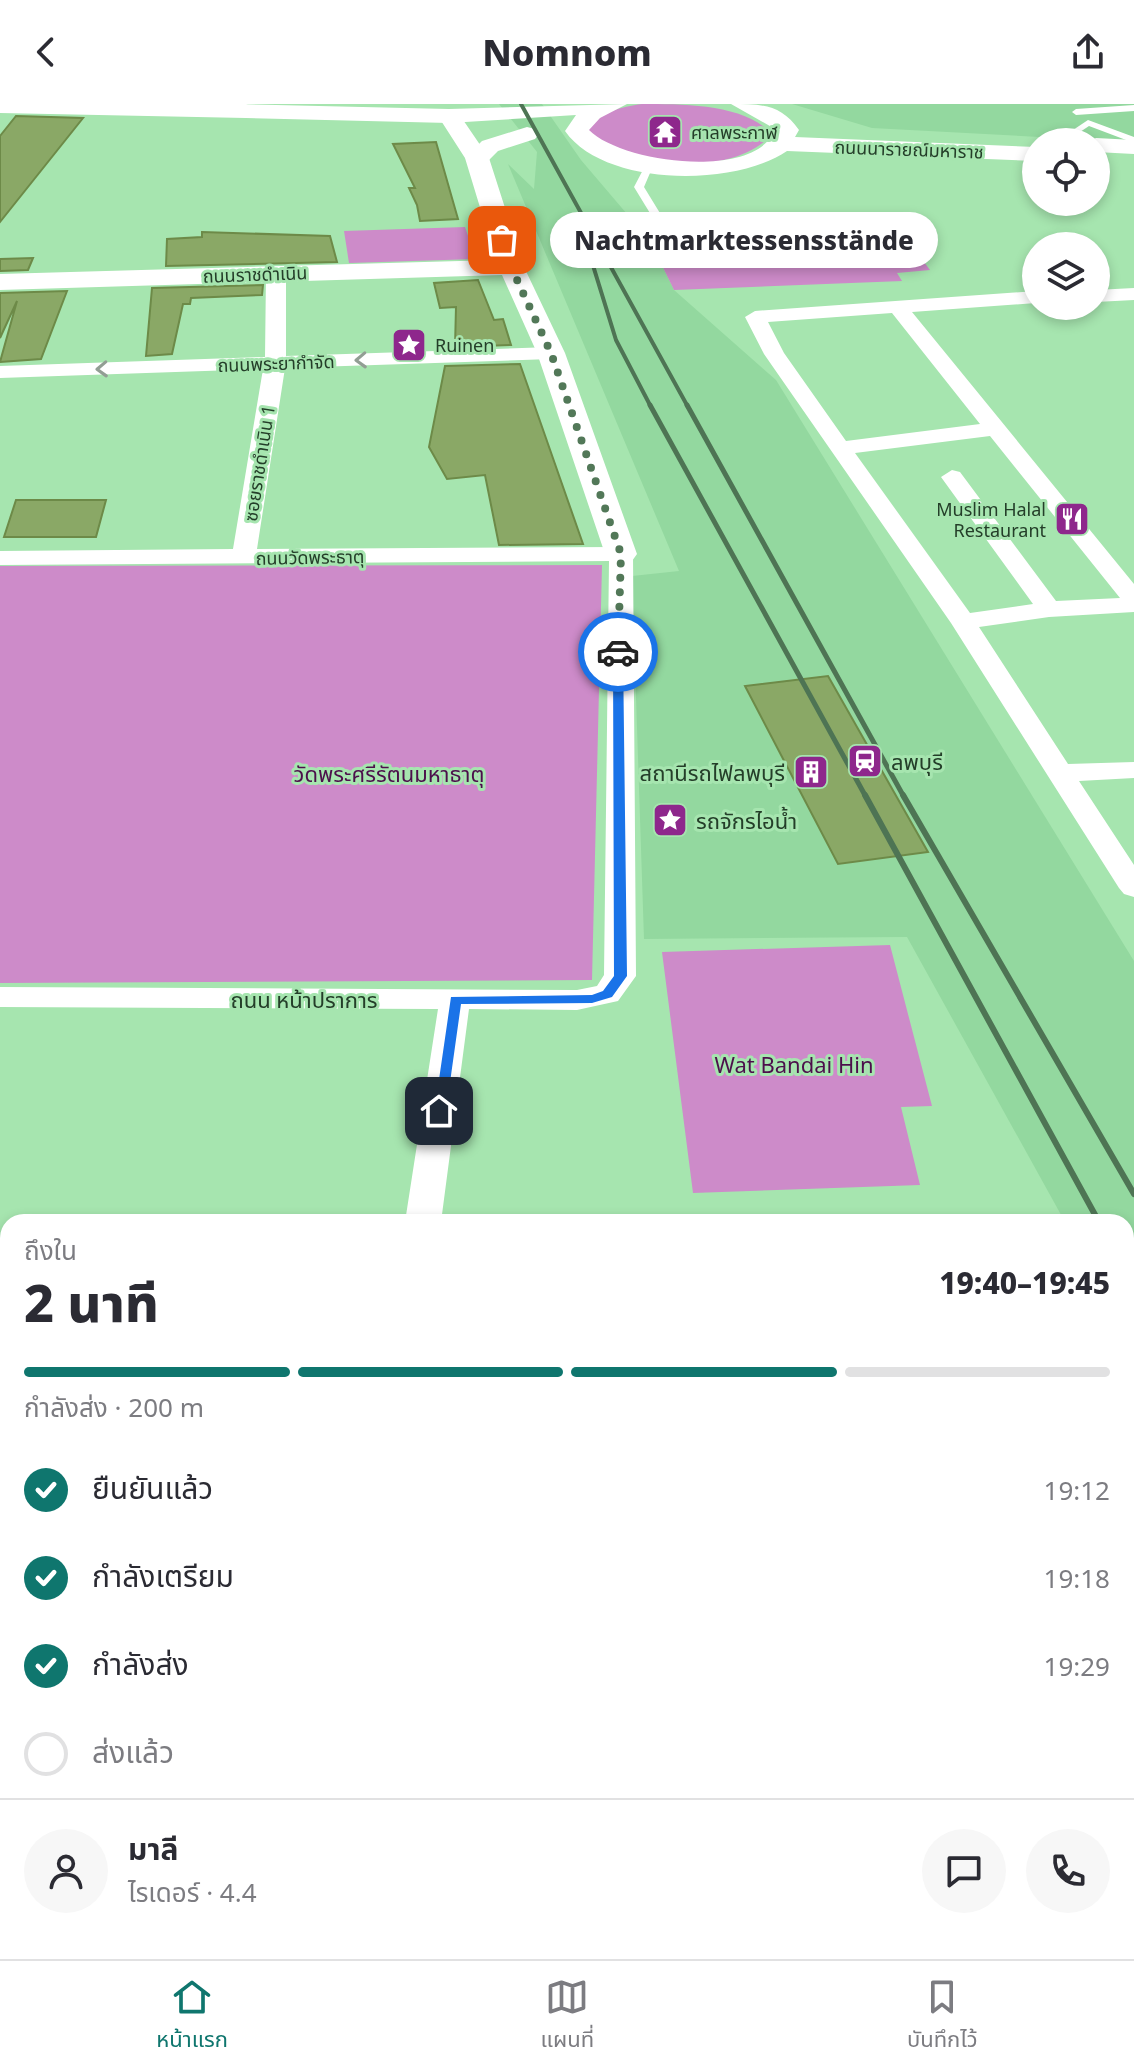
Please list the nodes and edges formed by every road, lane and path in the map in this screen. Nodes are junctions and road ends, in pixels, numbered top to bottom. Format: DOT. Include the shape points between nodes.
graph roads {
  1 [pos="743,104"];
  2 [pos="1067,104"];
  3 [pos="611,105"];
  4 [pos="0,106"];
  5 [pos="552,106"];
  6 [pos="1133,106"];
  7 [pos="248,107"];
  8 [pos="1076,112"];
  9 [pos="449,116"];
  10 [pos="1088,128"];
  11 [pos="527,134"];
  12 [pos="783,134"];
  13 [pos="1110,137"];
  14 [pos="1110,140"];
  15 [pos="1134,140"];
  16 [pos="582,141"];
  17 [pos="1022,141"];
  18 [pos="1134,147"];
  19 [pos="1022,153"];
  20 [pos="477,158"];
  21 [pos="1110,158"];
  22 [pos="1134,159"];
  23 [pos="649,166"];
  24 [pos="661,223"];
  25 [pos="511,267"];
  26 [pos="276,273"];
  27 [pos="0,282"];
  28 [pos="1134,294"];
  29 [pos="1110,295"];
  30 [pos="1022,298"];
  31 [pos="897,307"];
  32 [pos="551,353"];
  33 [pos="275,363"];
  34 [pos="0,372"];
  35 [pos="996,429"];
  36 [pos="840,448"];
  37 [pos="952,477"];
  38 [pos="621,554"];
  39 [pos="244,557"];
  40 [pos="0,558"];
  41 [pos="1134,602"];
  42 [pos="1049,609"];
  43 [pos="963,622"];
  44 [pos="1134,770"];
  45 [pos="1060,773"];
  46 [pos="1134,888"];
  47 [pos="0,997"];
  48 [pos="455,1000"];
  49 [pos="424,1214"];
  1 -- 12 [label="main road" via="772,115"];
  2 -- 8 [label="lane"];
  3 -- 5 [label="main road"];
  3 -- 16 [label="main road" via="581,122 577,131"];
  4 -- 7 [label="street"];
  5 -- 9 [label="main road"];
  6 -- 8 [label="lane"];
  7 -- 9 [label="main road"];
  8 -- 10 [label="lane"];
  9 -- 11 [label="main road"];
  9 -- 20 [label="street"];
  11 -- 16 [label="main road"];
  11 -- 20 [label="main road" via="490,146"];
  12 -- 17 [label="main road, ถนนนารายณ์มหาราช"];
  12 -- 19 [label="main road, ถนนนารายณ์มหาราช"];
  12 -- 23 [label="main road" via="753,160"];
  13 -- 15 [label="lane"];
  14 -- 18 [label="main road"];
  16 -- 23 [label="main road" via="606,156"];
  20 -- 25 [label="street"];
  21 -- 22 [label="main road"];
  23 -- 24 [label="lane" via="639,187"];
  25 -- 26 [label="street, ถนนราชดำเนิน"];
  25 -- 32 [label="street"];
  26 -- 27 [label="street, ถนนราชดำเนิน"];
  26 -- 33 [label="street, ซอยราชดำเนิน 1"];
  28 -- 29 [label="street"];
  30 -- 31 [label="street"];
  31 -- 35 [label="street"];
  31 -- 36 [label="street" via="755,317 774,354"];
  32 -- 33 [label="street, ถนนพระยากำจัด, one-way"];
  32 -- 38 [label="street"];
  33 -- 34 [label="street, ถนนพระยากำจัด, one-way"];
  33 -- 39 [label="street, ซอยราชดำเนิน 1"];
  35 -- 36 [label="street"];
  35 -- 41 [label="street"];
  36 -- 43 [label="street"];
  37 -- 42 [label="street"];
  38 -- 39 [label="street, ถนนวัดพระธาตุ"];
  38 -- 48 [label="street, ถนน หน้าปราการ" via="620,976 607,994 577,1000"];
  39 -- 40 [label="street, ถนนวัดพระธาตุ"];
  41 -- 42 [label="street"];
  42 -- 43 [label="street"];
  43 -- 45 [label="street"];
  44 -- 45 [label="street"];
  45 -- 46 [label="street"];
  47 -- 48 [label="street, ถนน หน้าปราการ"];
  48 -- 49 [label="street"];
}
